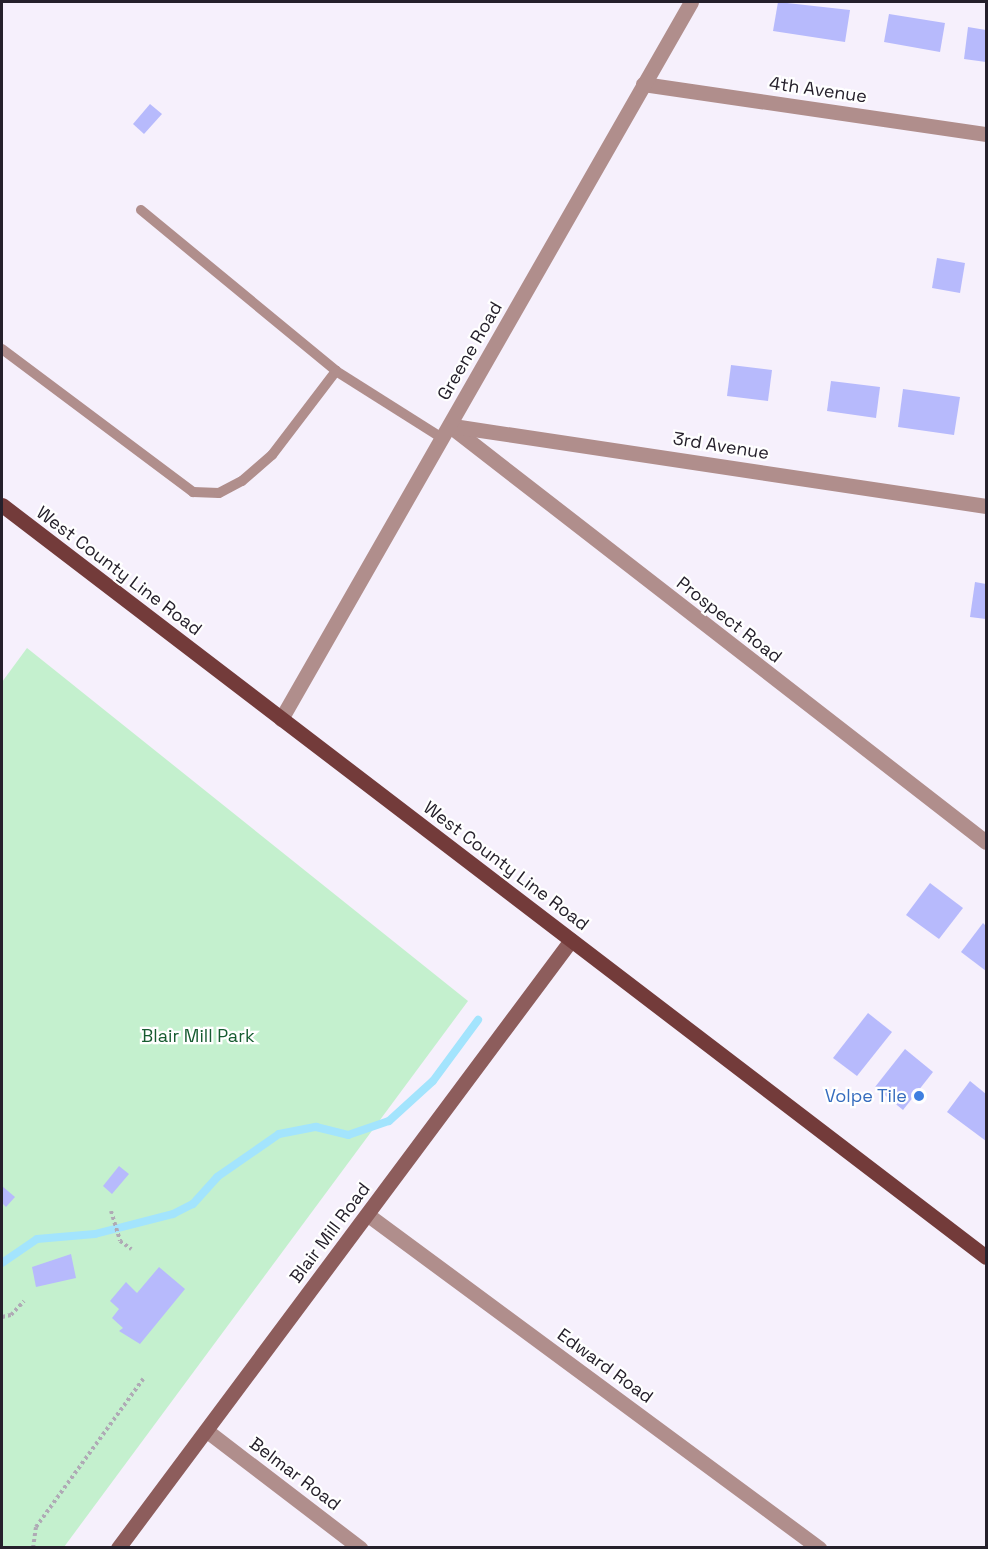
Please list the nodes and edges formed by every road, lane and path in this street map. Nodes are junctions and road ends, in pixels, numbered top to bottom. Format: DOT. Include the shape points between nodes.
graph roads {
  1 [pos="691,2"];
  2 [pos="644,84"];
  3 [pos="987,134"];
  4 [pos="141,210"];
  5 [pos="2,349"];
  6 [pos="336,371"];
  7 [pos="446,432"];
  8 [pos="2,505"];
  9 [pos="987,506"];
  10 [pos="281,719"];
  11 [pos="987,842"];
  12 [pos="571,940"];
  13 [pos="111,1211"];
  14 [pos="368,1215"];
  15 [pos="131,1250"];
  16 [pos="987,1257"];
  17 [pos="24,1302"];
  18 [pos="2,1317"];
  19 [pos="143,1378"];
  20 [pos="207,1431"];
  21 [pos="33,1548"];
  22 [pos="118,1548"];
  23 [pos="360,1548"];
  24 [pos="819,1548"];
  1 -- 2 [label="street, Greene Road"];
  2 -- 3 [label="street, 4th Avenue"];
  2 -- 7 [label="street, Greene Road"];
  4 -- 6 [label="lane"];
  5 -- 6 [label="lane" via="193,492 219,493 242,481 272,455"];
  6 -- 7 [label="lane"];
  7 -- 9 [label="street, 3rd Avenue"];
  7 -- 10 [label="street, Greene Road"];
  7 -- 11 [label="street, Prospect Road"];
  8 -- 10 [label="main road, West County Line Road"];
  10 -- 12 [label="main road, West County Line Road"];
  12 -- 14 [label="main road, Blair Mill Road"];
  12 -- 16 [label="main road, West County Line Road"];
  13 -- 15 [label="path" via="120,1238"];
  14 -- 20 [label="main road, Blair Mill Road"];
  14 -- 24 [label="street, Edward Road"];
  17 -- 18 [label="path" via="11,1315"];
  19 -- 21 [label="path" via="36,1527"];
  20 -- 22 [label="main road, Blair Mill Road"];
  20 -- 23 [label="street, Belmar Road"];
}
